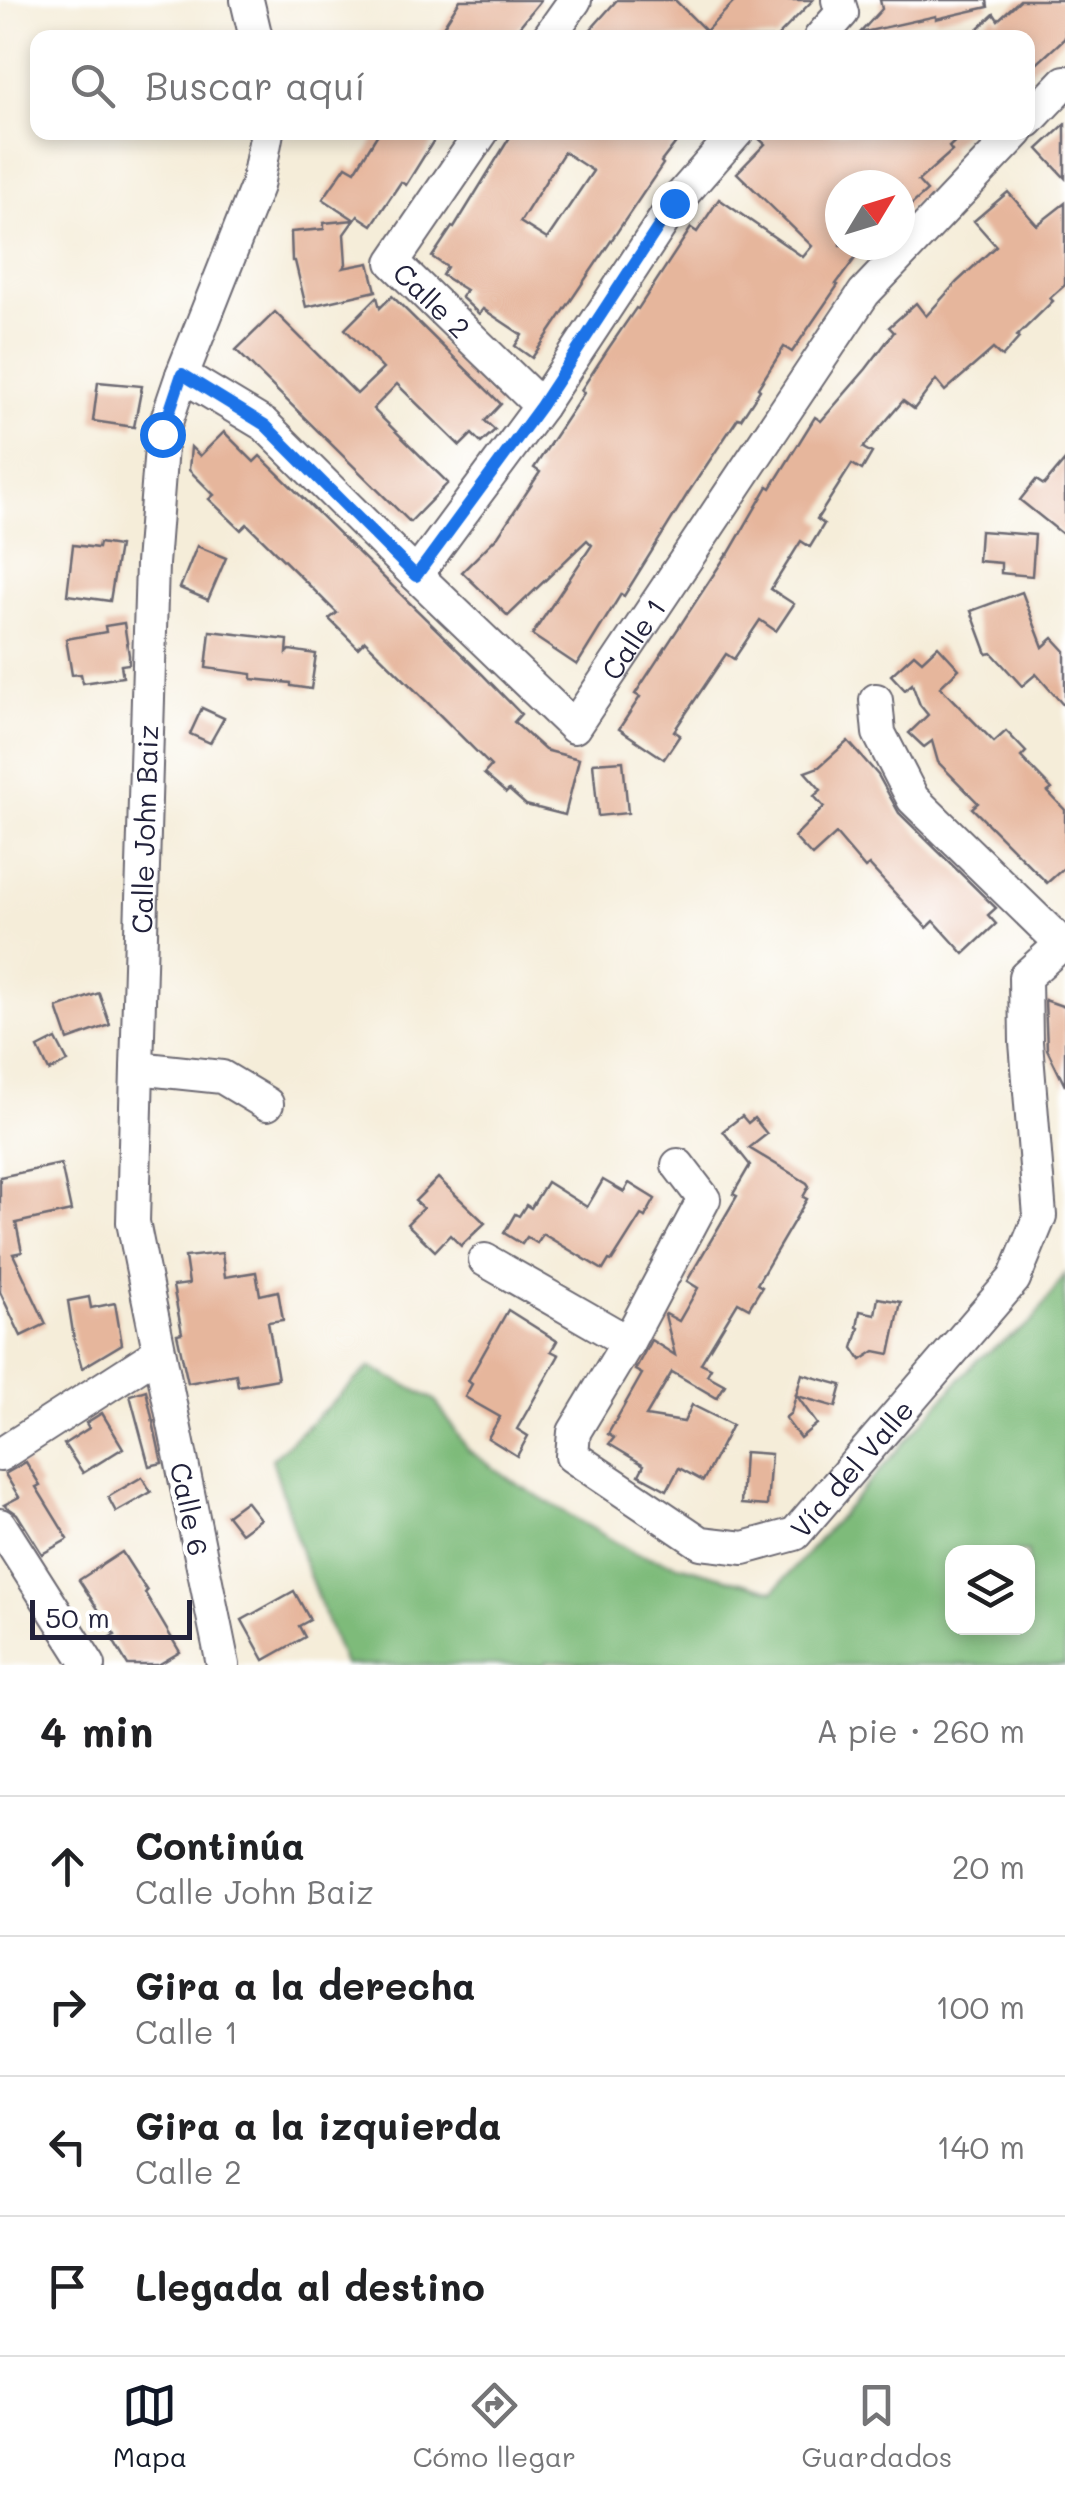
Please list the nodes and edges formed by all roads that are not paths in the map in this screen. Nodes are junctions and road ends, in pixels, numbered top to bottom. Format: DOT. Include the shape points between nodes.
graph roads {
  1 [pos="246,0"];
  2 [pos="575,0"];
  3 [pos="838,0"];
  4 [pos="254,30"];
  5 [pos="554,30"];
  6 [pos="827,30"];
  7 [pos="1065,82"];
  8 [pos="1035,114"];
  9 [pos="266,140"];
  10 [pos="477,140"];
  11 [pos="729,140"];
  12 [pos="1008,140"];
  13 [pos="182,374"];
  14 [pos="541,406"];
  15 [pos="416,576"];
  16 [pos="876,700"];
  17 [pos="1063,942"];
  18 [pos="137,1068"];
  19 [pos="267,1104"];
  20 [pos="678,1165"];
  21 [pos="485,1260"];
  22 [pos="628,1342"];
  23 [pos="158,1353"];
  24 [pos="0,1455"];
  25 [pos="0,1525"];
  26 [pos="0,1560"];
  27 [pos="46,1601"];
  28 [pos="89,1665"];
  29 [pos="222,1665"];
  1 -- 4 [label="street"];
  2 -- 5 [label="street"];
  3 -- 6 [label="street" via="842,13"];
  7 -- 8 [label="street"];
  9 -- 13 [label="street, Calle John Baiz" via="257,186"];
  10 -- 14 [label="street, Calle 2" via="393,262"];
  11 -- 14 [label="street" via="674,203"];
  12 -- 15 [label="street, Calle 1" via="864,293 574,728"];
  13 -- 15 [label="street, Calle 1" via="265,425"];
  13 -- 18 [label="street, Calle John Baiz" via="162,434 152,564"];
  14 -- 15 [label="street"];
  16 -- 17 [label="street" via="879,733 913,799"];
  17 -- 22 [label="street, Vía del Valle" via="1025,977 1040,1216 1014,1280 796,1534 744,1548 701,1543 572,1456 574,1432"];
  18 -- 19 [label="street" via="222,1076"];
  18 -- 23 [label="street, Calle John Baiz" via="133,1222"];
  20 -- 22 [label="street, Vía del Valle" via="704,1199"];
  21 -- 22 [label="street"];
  23 -- 24 [label="street"];
  23 -- 29 [label="street, Calle 6"];
  25 -- 27 [label="street"];
  26 -- 27 [label="street" via="21,1588"];
  27 -- 28 [label="street"];
}
